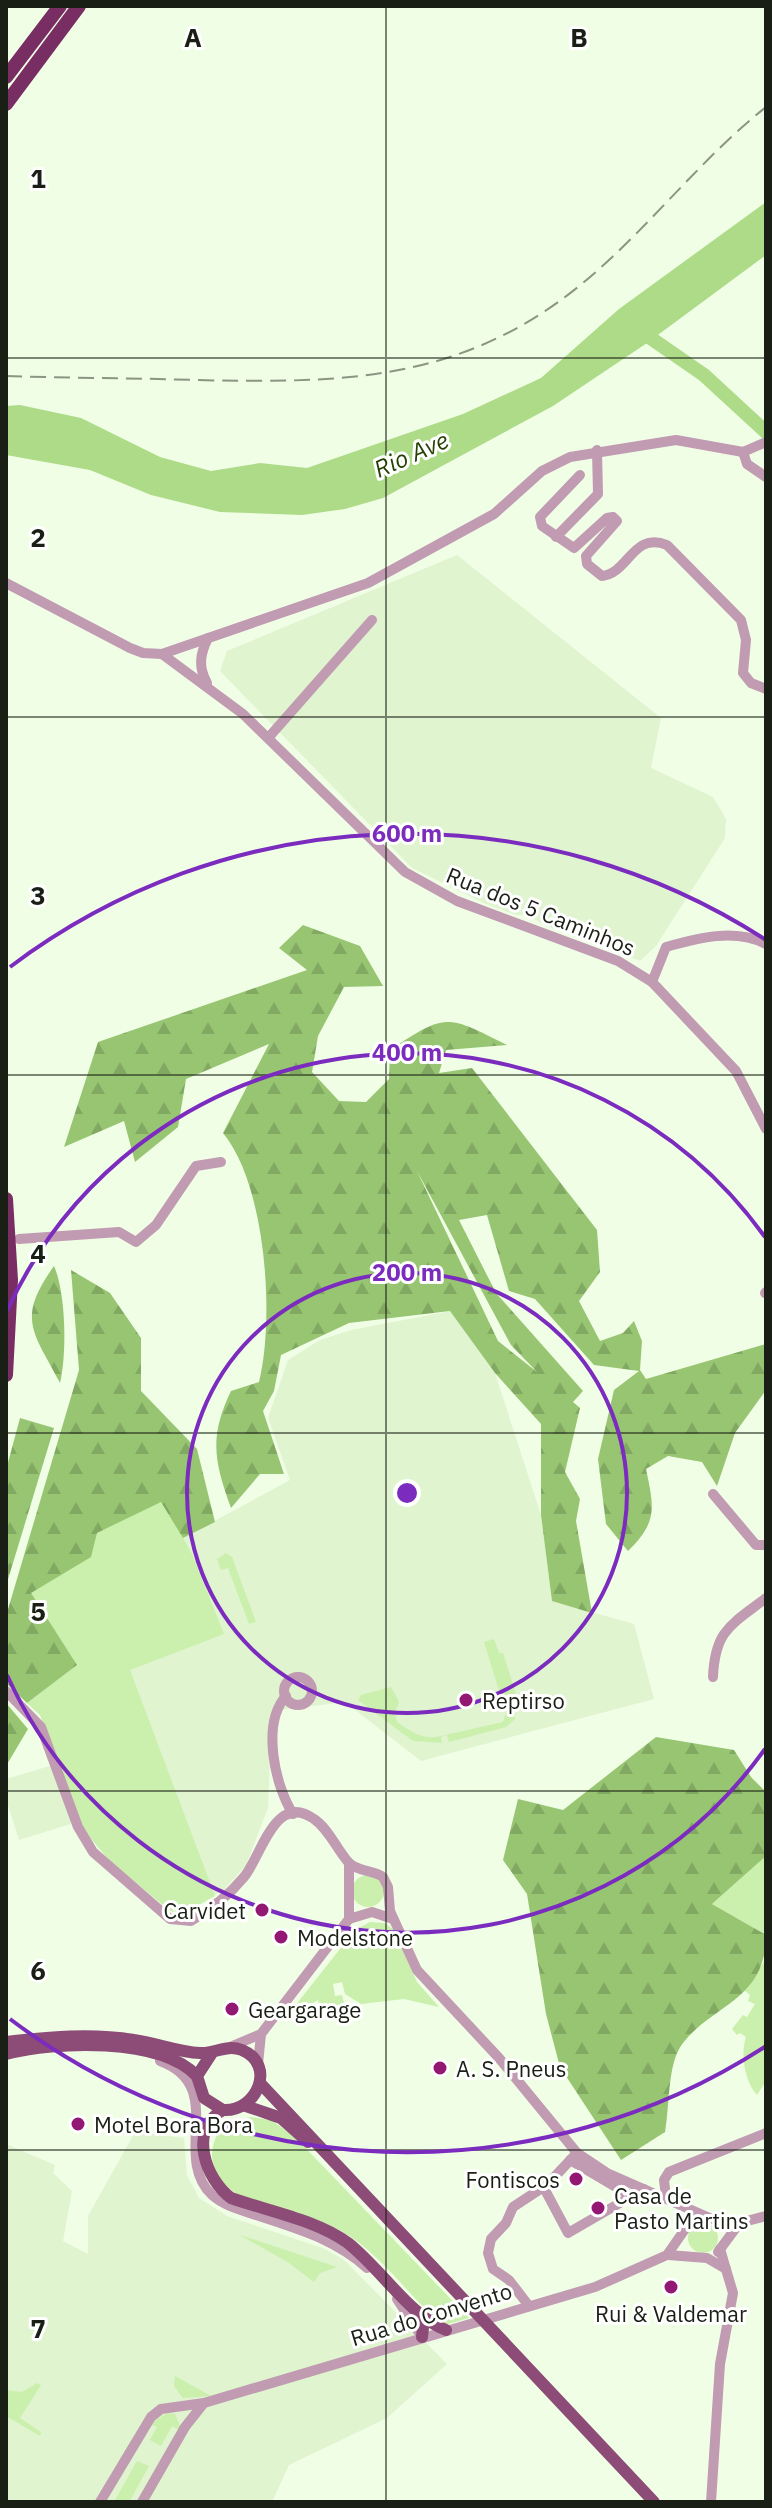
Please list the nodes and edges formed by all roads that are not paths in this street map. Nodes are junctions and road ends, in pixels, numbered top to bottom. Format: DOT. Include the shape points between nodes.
graph roads {
  1 [pos="60,6"];
  2 [pos="79,6"];
  3 [pos="6,77"];
  4 [pos="6,104"];
  5 [pos="765,443"];
  6 [pos="597,450"];
  7 [pos="743,452"];
  8 [pos="580,475"];
  9 [pos="766,477"];
  10 [pos="556,537"];
  11 [pos="8,587"];
  12 [pos="372,620"];
  13 [pos="208,638"];
  14 [pos="162,654"];
  15 [pos="208,685"];
  16 [pos="766,689"];
  17 [pos="269,737"];
  18 [pos="766,944"];
  19 [pos="659,958"];
  20 [pos="639,972"];
  21 [pos="652,982"];
  22 [pos="766,1129"];
  23 [pos="221,1162"];
  24 [pos="6,1199"];
  25 [pos="19,1239"];
  26 [pos="6,1375"];
  27 [pos="713,1494"];
  28 [pos="766,1545"];
  29 [pos="766,1598"];
  30 [pos="713,1677"];
  31 [pos="6,1691"];
  32 [pos="286,1696"];
  33 [pos="293,1814"];
  34 [pos="349,1863"];
  35 [pos="368,1871"];
  36 [pos="350,1883"];
  37 [pos="388,1898"];
  38 [pos="350,1900"];
  39 [pos="370,1912"];
  40 [pos="349,1919"];
  41 [pos="393,1919"];
  42 [pos="261,2034"];
  43 [pos="6,2042"];
  44 [pos="229,2047"];
  45 [pos="121,2049"];
  46 [pos="212,2053"];
  47 [pos="6,2054"];
  48 [pos="258,2066"];
  49 [pos="197,2076"];
  50 [pos="260,2083"];
  51 [pos="204,2098"];
  52 [pos="246,2106"];
  53 [pos="223,2110"];
  54 [pos="197,2125"];
  55 [pos="766,2133"];
  56 [pos="574,2157"];
  57 [pos="545,2186"];
  58 [pos="644,2189"];
  59 [pos="631,2196"];
  60 [pos="666,2197"];
  61 [pos="677,2203"];
  62 [pos="763,2215"];
  63 [pos="711,2219"];
  64 [pos="738,2225"];
  65 [pos="400,2230"];
  66 [pos="685,2230"];
  67 [pos="722,2246"];
  68 [pos="667,2255"];
  69 [pos="692,2255"];
  70 [pos="707,2258"];
  71 [pos="726,2269"];
  72 [pos="529,2306"];
  73 [pos="424,2318"];
  74 [pos="410,2322"];
  75 [pos="446,2330"];
  76 [pos="422,2337"];
  77 [pos="399,2344"];
  78 [pos="204,2403"];
  79 [pos="100,2502"];
  80 [pos="142,2502"];
  81 [pos="654,2502"];
  82 [pos="711,2502"];
  1 -- 3 [label="highway"];
  2 -- 4 [label="highway"];
  5 -- 7 [label="street"];
  6 -- 7 [label="street" via="676,440"];
  6 -- 10 [label="street" via="598,494"];
  6 -- 13 [label="street" via="542,471 494,514 368,583"];
  7 -- 9 [label="street" via="747,464"];
  8 -- 10 [label="street" via="540,517 542,526"];
  10 -- 16 [label="street" via="574,548 613,517 617,521 586,556 587,564 605,577 641,544 667,545 741,620 746,640 743,673"];
  11 -- 14 [label="street" via="130,648"];
  12 -- 17 [label="street"];
  13 -- 14 [label="street"];
  13 -- 15 [label="street" via="200,658"];
  14 -- 15 [label="street, Rua dos 5 Caminhos"];
  15 -- 17 [label="street, Rua dos 5 Caminhos"];
  17 -- 20 [label="street, Rua dos 5 Caminhos" via="405,872 457,901"];
  18 -- 19 [label="street" via="742,935 695,939 666,947"];
  19 -- 20 [label="street"];
  19 -- 21 [label="street"];
  20 -- 21 [label="street, Rua dos 5 Caminhos"];
  21 -- 22 [label="street, Rua dos 5 Caminhos" via="736,1071"];
  23 -- 25 [label="street" via="196,1166 156,1225 136,1242 119,1232"];
  24 -- 26 [label="highway" via="11,1280"];
  27 -- 28 [label="street" via="756,1545"];
  29 -- 30 [label="street" via="722,1632 714,1651"];
  31 -- 33 [label="street" via="41,1727 78,1827 93,1852 170,1919 184,1922 200,1915 238,1885 272,1825"];
  32 -- 33 [label="street" via="278,1709 273,1762"];
  33 -- 34 [label="street" via="314,1819"];
  34 -- 35 [label="street"];
  34 -- 36 [label="street"];
  35 -- 36 [label="street"];
  35 -- 37 [label="street" via="386,1882"];
  36 -- 38 [label="street"];
  37 -- 39 [label="street"];
  37 -- 41 [label="street"];
  38 -- 39 [label="street" via="357,1909"];
  38 -- 40 [label="street"];
  39 -- 40 [label="street"];
  39 -- 41 [label="street"];
  40 -- 42 [label="street"];
  41 -- 56 [label="street" via="417,1970"];
  42 -- 44 [label="street"];
  42 -- 48 [label="street"];
  43 -- 46 [label="main road" via="93,2036"];
  44 -- 46 [label="main road"];
  44 -- 48 [label="main road" via="247,2053"];
  45 -- 47 [label="main road" via="57,2046"];
  45 -- 49 [label="main road" via="171,2057"];
  45 -- 54 [label="street" via="168,2063 180,2072 195,2094"];
  46 -- 49 [label="main road"];
  48 -- 50 [label="main road"];
  49 -- 51 [label="main road"];
  50 -- 52 [label="main road"];
  50 -- 65 [label="main road"];
  51 -- 53 [label="main road"];
  51 -- 54 [label="street"];
  52 -- 53 [label="main road"];
  52 -- 65 [label="main road" via="289,2125"];
  53 -- 73 [label="main road" via="205,2129 204,2160 217,2187 231,2198 346,2241"];
  54 -- 74 [label="street" via="196,2162 211,2194 229,2206 350,2252 405,2309"];
  55 -- 60 [label="street" via="669,2172 664,2180"];
  56 -- 57 [label="street"];
  56 -- 58 [label="street"];
  56 -- 59 [label="street"];
  57 -- 59 [label="street" via="568,2233"];
  57 -- 72 [label="street" via="513,2207 491,2239 488,2253 493,2269"];
  58 -- 59 [label="street"];
  58 -- 60 [label="street"];
  60 -- 61 [label="street"];
  61 -- 63 [label="street"];
  61 -- 66 [label="street"];
  62 -- 64 [label="street"];
  63 -- 64 [label="street"];
  63 -- 66 [label="street" via="696,2219"];
  63 -- 67 [label="street" via="722,2230"];
  64 -- 67 [label="street"];
  65 -- 81 [label="main road"];
  66 -- 68 [label="street, Rua do Convento"];
  66 -- 69 [label="street" via="684,2246"];
  67 -- 70 [label="street"];
  67 -- 71 [label="street"];
  68 -- 69 [label="street, Rua do Convento"];
  68 -- 72 [label="street, Rua do Convento" via="595,2287"];
  69 -- 70 [label="street"];
  70 -- 71 [label="street"];
  71 -- 82 [label="street" via="733,2293 720,2364"];
  72 -- 75 [label="street, Rua do Convento"];
  73 -- 75 [label="main road"];
  73 -- 76 [label="main road"];
  74 -- 76 [label="street"];
  74 -- 77 [label="street"];
  75 -- 76 [label="street, Rua do Convento"];
  76 -- 77 [label="street, Rua do Convento"];
  77 -- 78 [label="street, Rua do Convento"];
  78 -- 79 [label="street, Rua do Convento" via="161,2409 151,2417"];
  78 -- 80 [label="street"];
}
